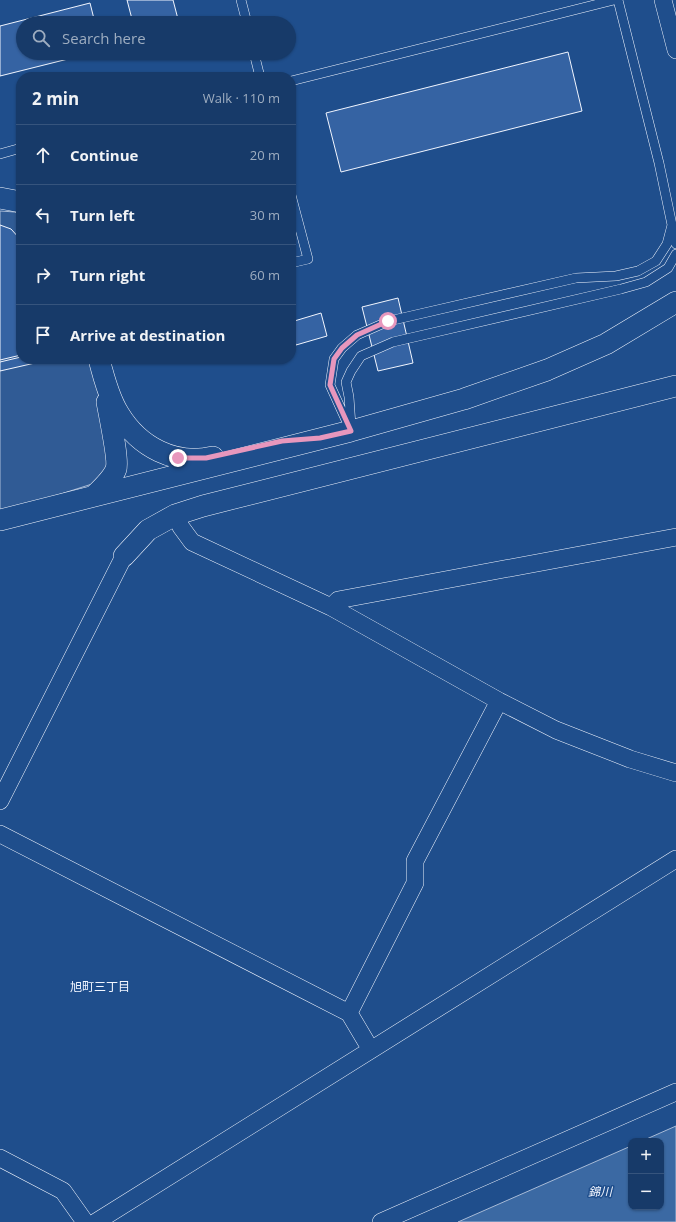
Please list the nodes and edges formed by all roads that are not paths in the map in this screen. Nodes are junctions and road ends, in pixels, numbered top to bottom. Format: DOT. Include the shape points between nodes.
graph roads {
  1 [pos="241,0"];
  2 [pos="614,0"];
  3 [pos="618,0"];
  4 [pos="664,0"];
  5 [pos="244,16"];
  6 [pos="676,50"];
  7 [pos="256,60"];
  8 [pos="259,72"];
  9 [pos="296,80"];
  10 [pos="16,149"];
  11 [pos="0,154"];
  12 [pos="0,198"];
  13 [pos="16,201"];
  14 [pos="296,214"];
  15 [pos="672,225"];
  16 [pos="676,244"];
  17 [pos="676,254"];
  18 [pos="296,262"];
  19 [pos="676,302"];
  20 [pos="101,366"];
  21 [pos="676,386"];
  22 [pos="351,431"];
  23 [pos="320,438"];
  24 [pos="94,496"];
  25 [pos="176,514"];
  26 [pos="0,520"];
  27 [pos="676,537"];
  28 [pos="124,556"];
  29 [pos="331,607"];
  30 [pos="499,701"];
  31 [pos="676,773"];
  32 [pos="0,800"];
  33 [pos="0,834"];
  34 [pos="676,859"];
  35 [pos="349,1013"];
  36 [pos="371,1050"];
  37 [pos="676,1092"];
  38 [pos="0,1158"];
  39 [pos="85,1222"];
  40 [pos="96,1222"];
  41 [pos="381,1222"];
  1 -- 5 [label="lane"];
  2 -- 9 [label="lane"];
  3 -- 15 [label="lane" via="660,163"];
  4 -- 6 [label="street"];
  7 -- 8 [label="lane"];
  10 -- 11 [label="lane"];
  12 -- 13 [label="street"];
  14 -- 18 [label="lane" via="308,259"];
  15 -- 16 [label="lane"];
  15 -- 22 [label="lane" via="667,244 656,261 638,271 616,276 576,278 388,321 357,335 334,359 330,385"];
  17 -- 22 [label="lane" via="668,268 646,282 393,342 361,356 346,382 350,397"];
  19 -- 22 [label="street" via="606,344 547,370 464,400"];
  20 -- 23 [label="street" via="118,413 129,428 152,448 178,458 206,458 282,441"];
  20 -- 24 [label="street" via="116,453 116,469"];
  21 -- 25 [label="street"];
  22 -- 23 [label="street"];
  23 -- 24 [label="street"];
  24 -- 26 [label="street"];
  25 -- 28 [label="street" via="148,530"];
  25 -- 29 [label="street" via="192,542"];
  27 -- 29 [label="street" via="338,600"];
  28 -- 32 [label="street"];
  29 -- 30 [label="street"];
  30 -- 31 [label="street" via="556,730 630,759"];
  30 -- 35 [label="street" via="415,861 415,883"];
  33 -- 35 [label="street"];
  34 -- 36 [label="street"];
  35 -- 36 [label="street"];
  36 -- 40 [label="street"];
  37 -- 41 [label="street"];
  38 -- 39 [label="street" via="63,1191"];
}
